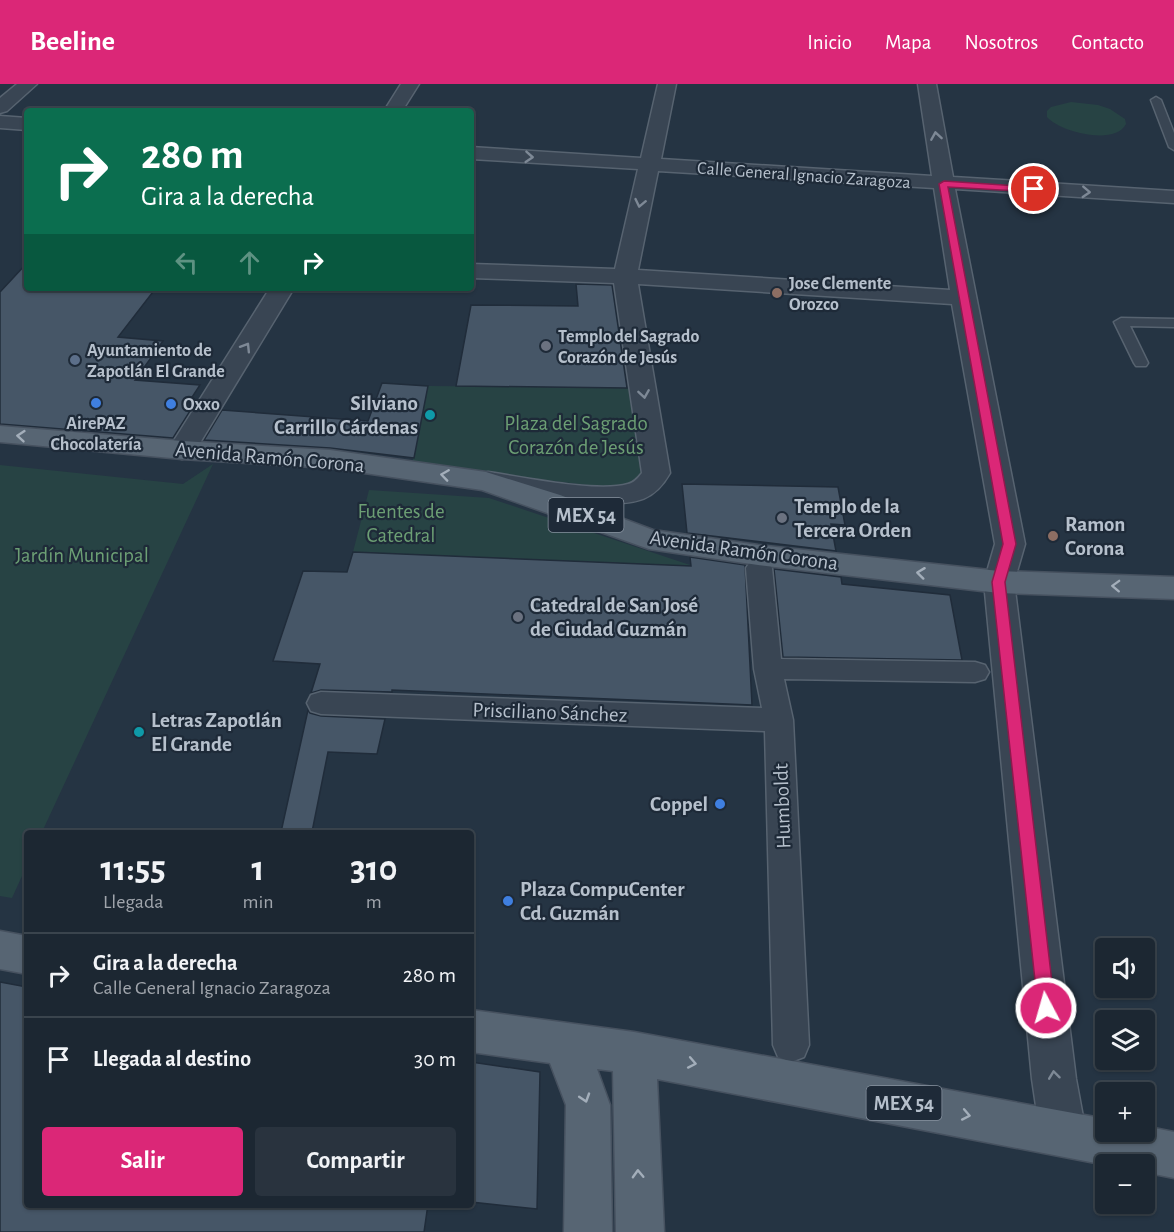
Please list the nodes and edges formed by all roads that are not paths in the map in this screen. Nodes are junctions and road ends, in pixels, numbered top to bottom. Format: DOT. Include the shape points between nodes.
graph roads {
  1 [pos="28,84"];
  2 [pos="410,84"];
  3 [pos="667,84"];
  4 [pos="927,84"];
  5 [pos="1156,100"];
  6 [pos="0,107"];
  7 [pos="395,108"];
  8 [pos="0,122"];
  9 [pos="24,123"];
  10 [pos="1174,147"];
  11 [pos="474,153"];
  12 [pos="648,165"];
  13 [pos="944,184"];
  14 [pos="1172,202"];
  15 [pos="474,271"];
  16 [pos="625,276"];
  17 [pos="280,291"];
  18 [pos="963,298"];
  19 [pos="1174,323"];
  20 [pos="1141,363"];
  21 [pos="0,434"];
  22 [pos="182,450"];
  23 [pos="486,481"];
  24 [pos="759,568"];
  25 [pos="999,582"];
  26 [pos="1174,588"];
  27 [pos="768,669"];
  28 [pos="975,672"];
  29 [pos="321,704"];
  30 [pos="779,720"];
  31 [pos="0,950"];
  32 [pos="24,954"];
  33 [pos="474,1031"];
  34 [pos="565,1043"];
  35 [pos="791,1045"];
  36 [pos="634,1053"];
  37 [pos="1063,1133"];
  38 [pos="1174,1155"];
  39 [pos="588,1232"];
  40 [pos="640,1232"];
  1 -- 6 [label="street"];
  2 -- 7 [label="street"];
  3 -- 12 [label="street"];
  13 -- 4 [label="street, one-way"];
  5 -- 10 [label="lane"];
  8 -- 9 [label="street"];
  11 -- 12 [label="street, Calle General Ignacio Zaragoza, one-way"];
  12 -- 13 [label="street, Calle General Ignacio Zaragoza"];
  12 -- 16 [label="street, one-way"];
  13 -- 14 [label="street, Calle General Ignacio Zaragoza, one-way"];
  13 -- 18 [label="street"];
  15 -- 16 [label="street"];
  16 -- 18 [label="street"];
  16 -- 23 [label="street, one-way" via="656,466 652,480 636,492 607,496"];
  22 -- 17 [label="street, one-way"];
  18 -- 25 [label="street" via="1010,544"];
  19 -- 20 [label="lane" via="1121,322"];
  22 -- 21 [label="main road, Avenida Ramón Corona / MEX 54, one-way"];
  23 -- 22 [label="main road, Avenida Ramón Corona / MEX 54, one-way" via="330,459"];
  25 -- 23 [label="main road, Avenida Ramón Corona / MEX 54, one-way" via="649,539"];
  24 -- 27 [label="street, Humboldt"];
  26 -- 25 [label="main road, Avenida Ramón Corona / MEX 54, one-way"];
  37 -- 25 [label="street, one-way"];
  27 -- 28 [label="street"];
  27 -- 30 [label="street, Humboldt"];
  29 -- 30 [label="street, Prisciliano Sánchez"];
  30 -- 35 [label="street, Humboldt"];
  31 -- 32 [label="main road"];
  33 -- 34 [label="main road, MEX 54"];
  34 -- 36 [label="main road, MEX 54"];
  34 -- 39 [label="main road, one-way" via="588,1105"];
  36 -- 37 [label="main road, MEX 54, one-way"];
  40 -- 36 [label="main road, one-way"];
  37 -- 38 [label="main road, MEX 54"];
}
